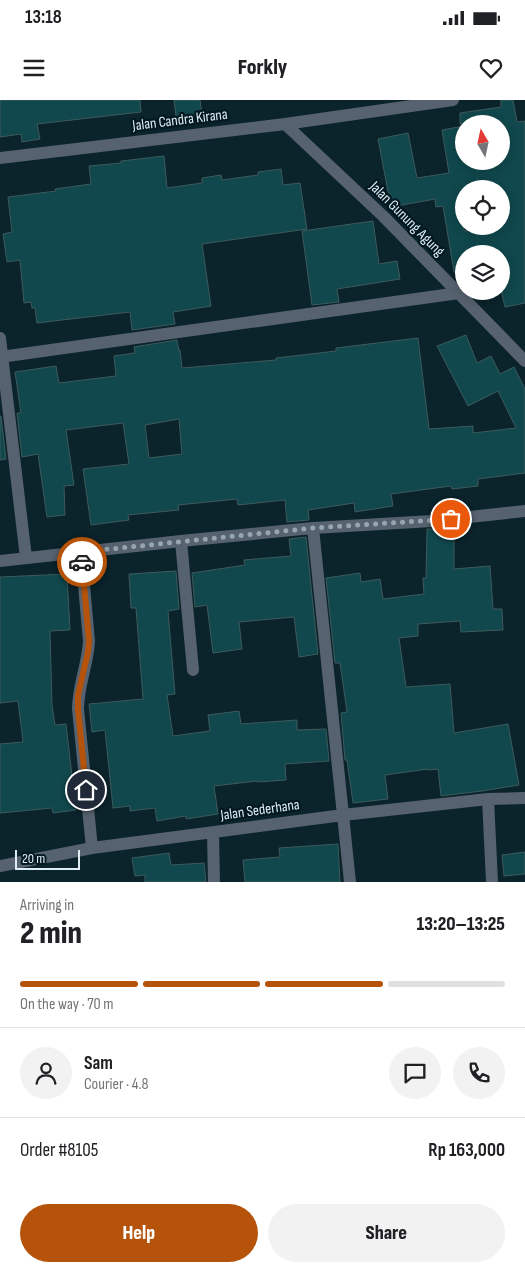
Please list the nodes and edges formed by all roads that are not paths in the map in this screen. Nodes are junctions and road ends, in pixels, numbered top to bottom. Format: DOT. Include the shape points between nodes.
graph roads {
  1 [pos="453,100"];
  2 [pos="285,124"];
  3 [pos="0,158"];
  4 [pos="455,289"];
  5 [pos="455,294"];
  6 [pos="466,300"];
  7 [pos="0,338"];
  8 [pos="1,357"];
  9 [pos="525,361"];
  10 [pos="525,511"];
  11 [pos="313,528"];
  12 [pos="181,541"];
  13 [pos="81,552"];
  14 [pos="26,558"];
  15 [pos="0,561"];
  16 [pos="193,670"];
  17 [pos="525,798"];
  18 [pos="488,799"];
  19 [pos="343,815"];
  20 [pos="213,833"];
  21 [pos="92,848"];
  22 [pos="0,866"];
  23 [pos="214,882"];
  24 [pos="350,882"];
  25 [pos="492,882"];
  1 -- 2 [label="street, Jalan Candra Kirana"];
  2 -- 3 [label="street, Jalan Candra Kirana"];
  2 -- 4 [label="street, Jalan Gunung Agung"];
  5 -- 8 [label="street"];
  6 -- 9 [label="street, Jalan Gunung Agung"];
  7 -- 8 [label="street"];
  8 -- 14 [label="street"];
  10 -- 11 [label="street" via="432,521"];
  11 -- 12 [label="street"];
  11 -- 19 [label="street"];
  12 -- 13 [label="street"];
  12 -- 16 [label="street"];
  13 -- 14 [label="street"];
  13 -- 21 [label="street" via="89,641 78,709"];
  14 -- 15 [label="street"];
  17 -- 18 [label="street, Jalan Sederhana"];
  18 -- 19 [label="street, Jalan Sederhana"];
  18 -- 25 [label="street"];
  19 -- 20 [label="street, Jalan Sederhana"];
  19 -- 24 [label="street"];
  20 -- 21 [label="street, Jalan Sederhana"];
  20 -- 23 [label="street"];
  21 -- 22 [label="street, Jalan Sederhana"];
}
